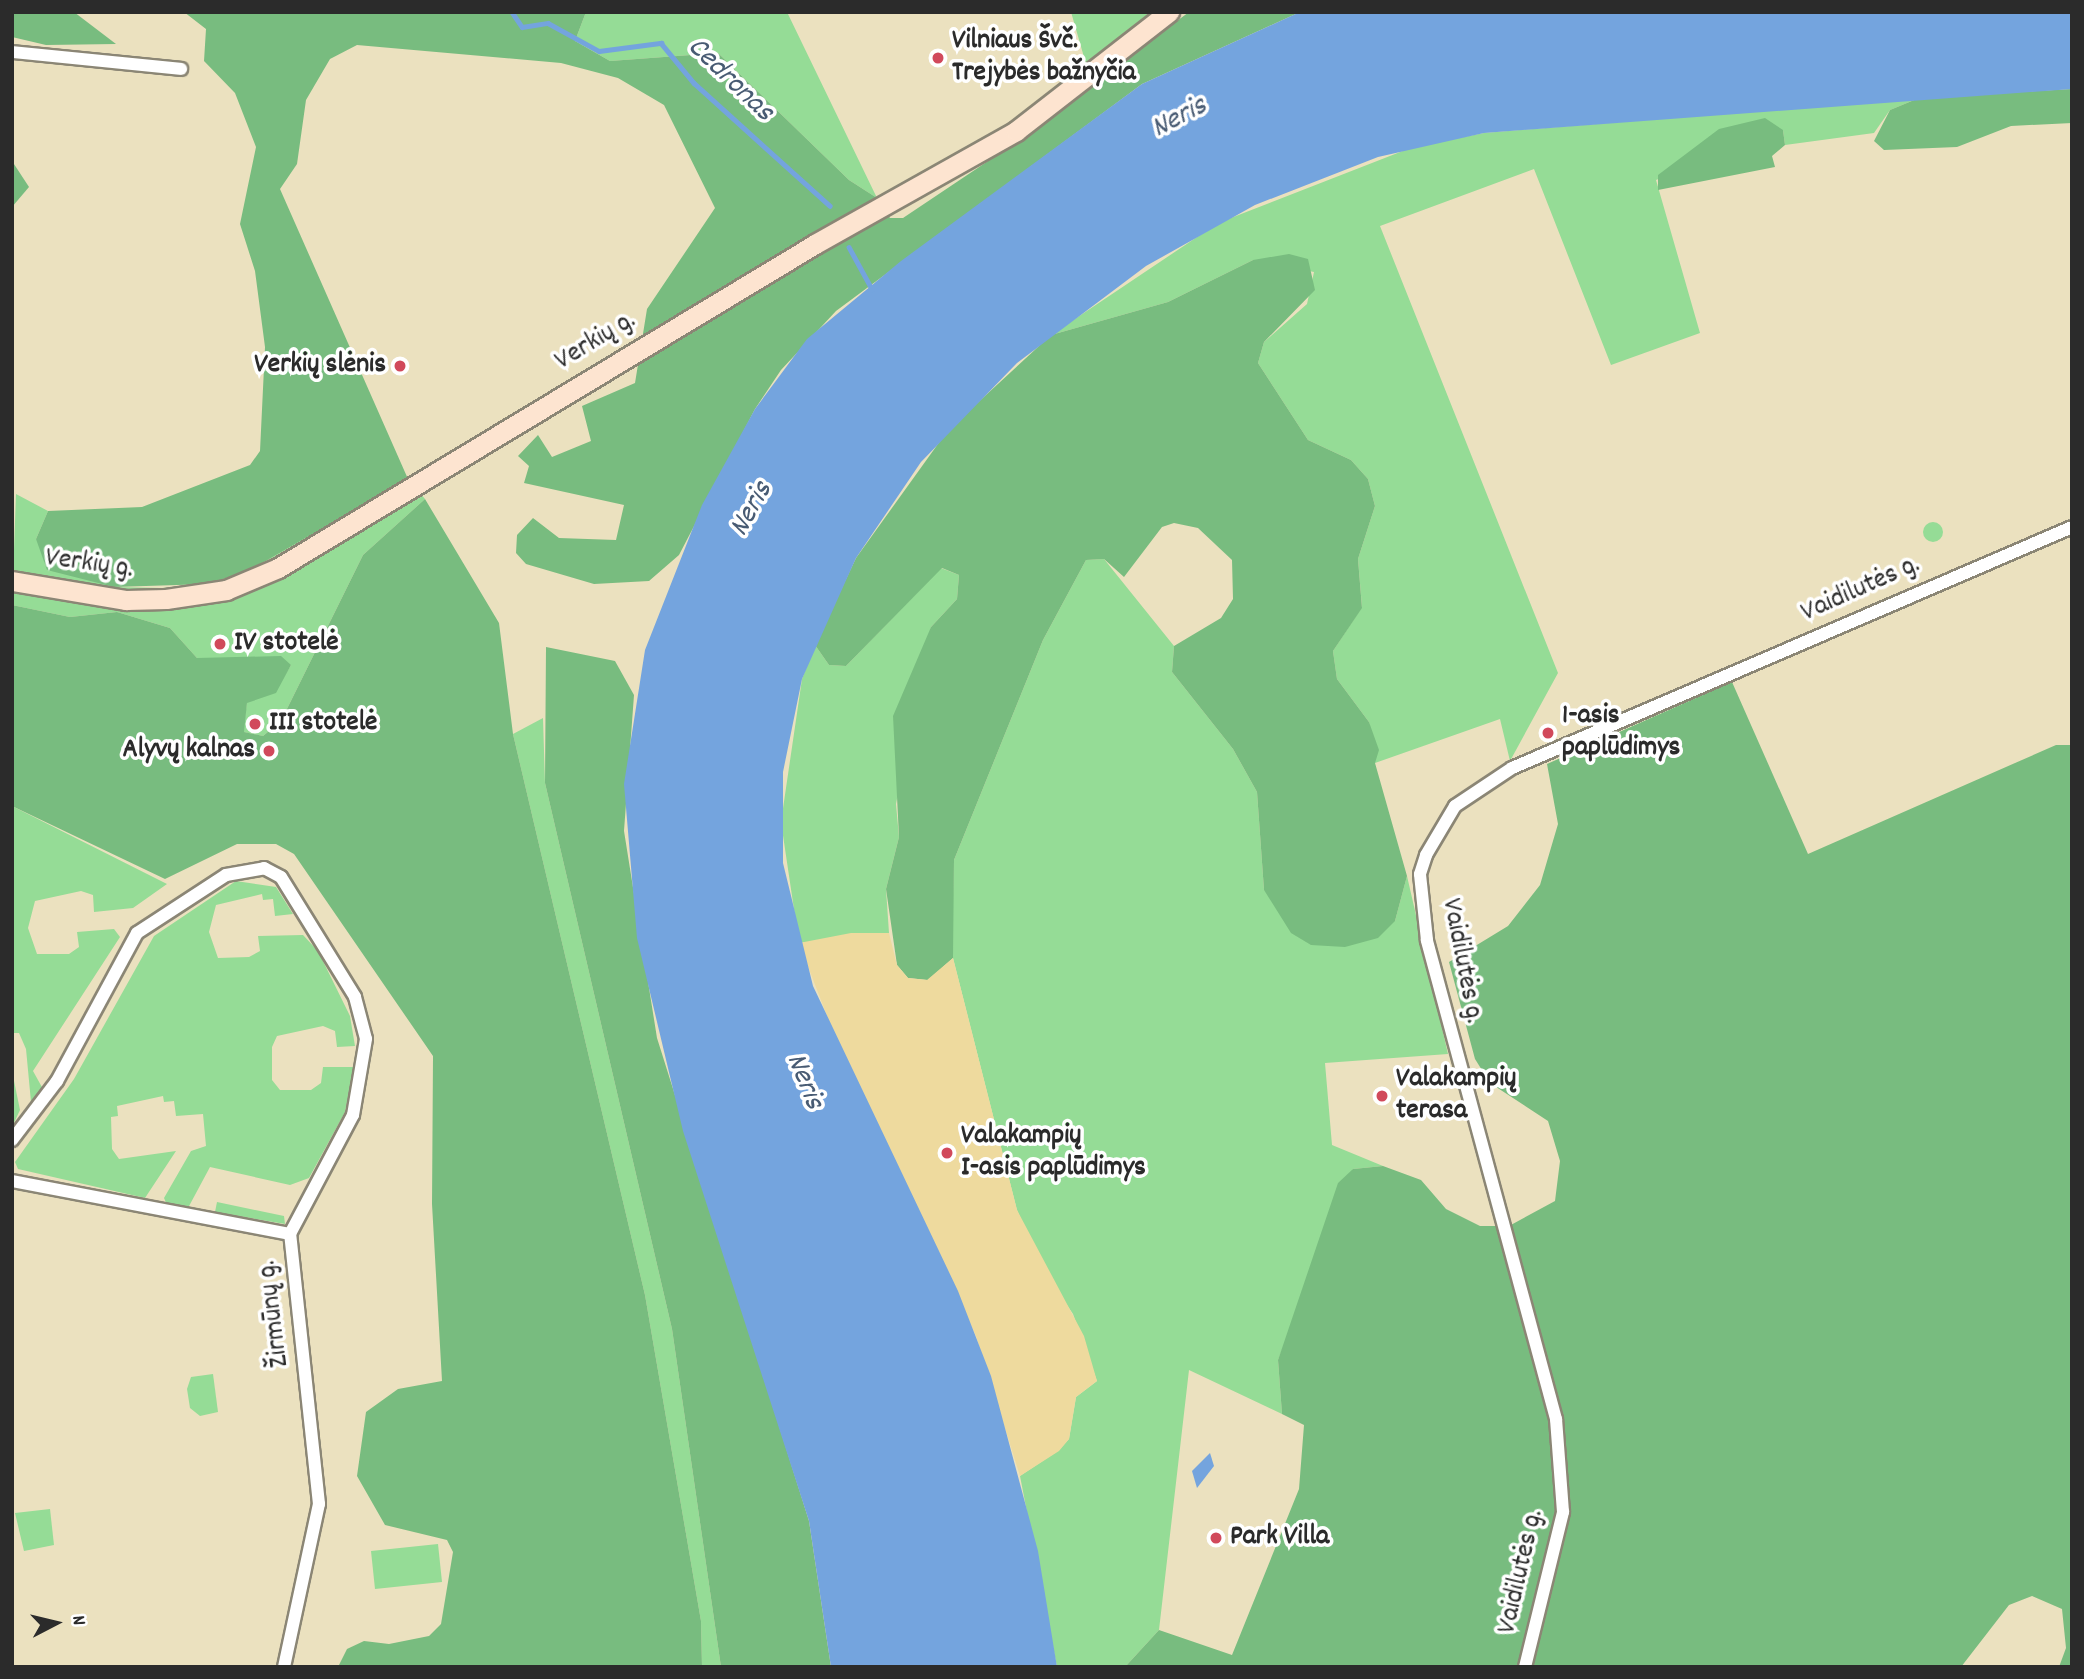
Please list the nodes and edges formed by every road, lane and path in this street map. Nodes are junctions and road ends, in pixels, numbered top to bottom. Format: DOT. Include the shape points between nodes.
graph roads {
  1 [pos="1169,12"];
  2 [pos="12,52"];
  3 [pos="181,69"];
  4 [pos="2072,527"];
  5 [pos="12,581"];
  6 [pos="12,1140"];
  7 [pos="12,1181"];
  8 [pos="290,1234"];
  9 [pos="284,1667"];
  10 [pos="1525,1667"];
  1 -- 5 [label="main road, Verkių g." via="1016,131 780,264 278,568 226,590 166,599 112,599"];
  2 -- 3 [label="street"];
  4 -- 10 [label="street, Vaidilutės g." via="1512,768 1455,806 1426,855 1420,874 1427,940 1556,1419 1563,1512"];
  6 -- 8 [label="street" via="57,1081 137,933 226,875 264,868 281,877 355,997 366,1040 353,1115"];
  7 -- 8 [label="street, Žirmūnų g."];
  8 -- 9 [label="street, Žirmūnų g." via="320,1485"];
}
